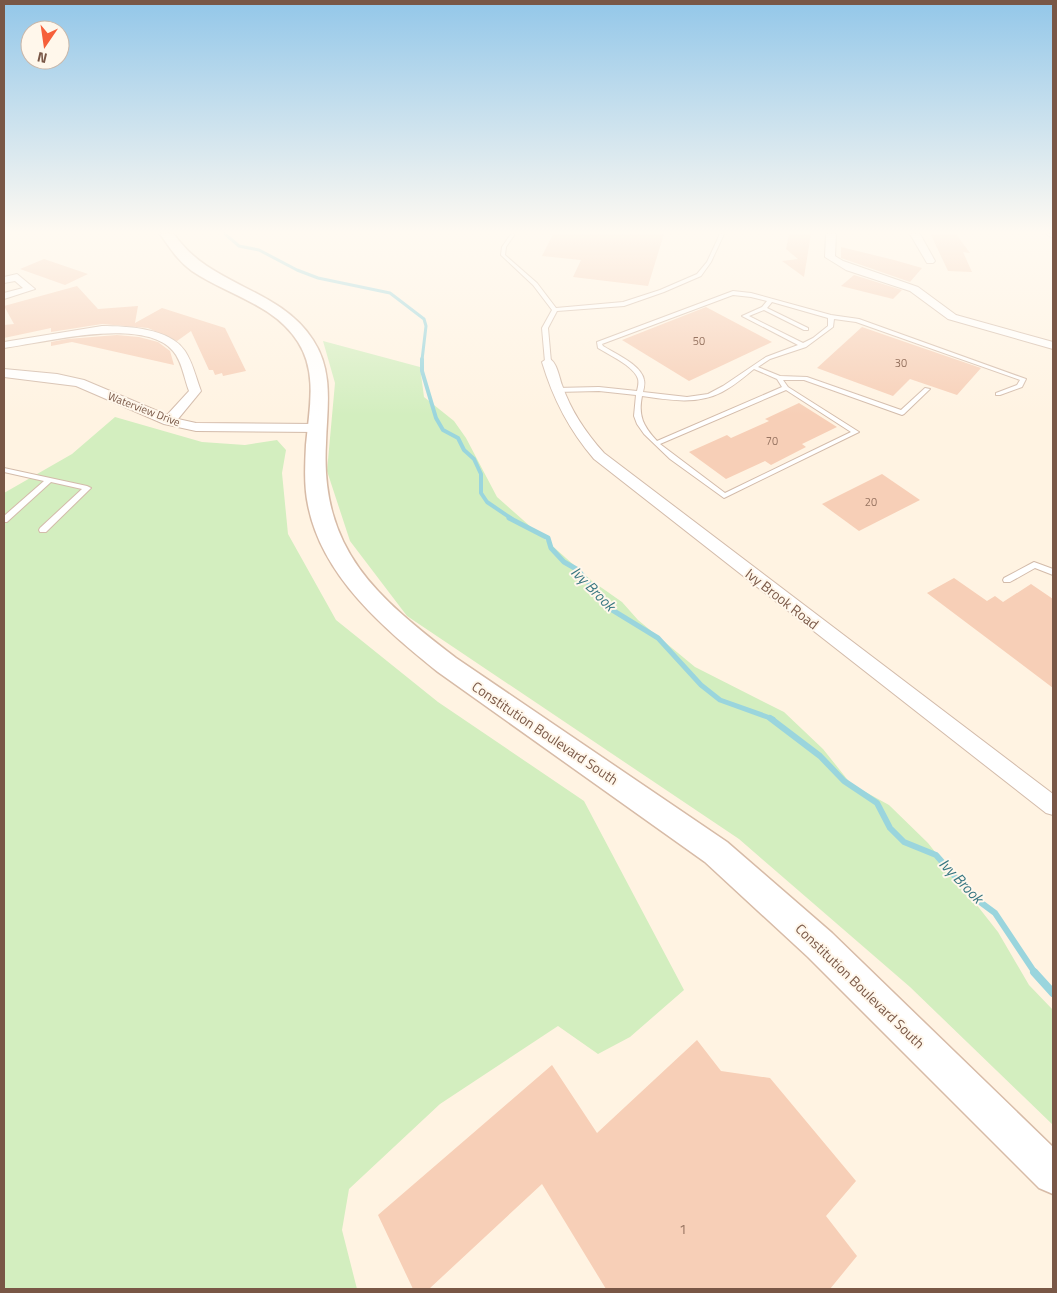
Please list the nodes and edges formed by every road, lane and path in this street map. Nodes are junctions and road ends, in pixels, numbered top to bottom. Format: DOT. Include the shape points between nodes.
graph roads {
  1 [pos="247,294"];
  2 [pos="543,294"];
  3 [pos="652,294"];
  4 [pos="725,294"];
  5 [pos="748,294"];
  6 [pos="920,294"];
  7 [pos="771,300"];
  8 [pos="764,308"];
  9 [pos="555,310"];
  10 [pos="831,317"];
  11 [pos="806,329"];
  12 [pos="4,345"];
  13 [pos="804,346"];
  14 [pos="1053,346"];
  15 [pos="548,362"];
  16 [pos="754,367"];
  17 [pos="4,373"];
  18 [pos="779,378"];
  19 [pos="786,388"];
  20 [pos="928,389"];
  21 [pos="556,390"];
  22 [pos="638,393"];
  23 [pos="998,394"];
  24 [pos="170,421"];
  25 [pos="317,428"];
  26 [pos="657,443"];
  27 [pos="4,470"];
  28 [pos="48,480"];
  29 [pos="4,520"];
  30 [pos="43,530"];
  31 [pos="1053,572"];
  32 [pos="1007,580"];
  33 [pos="1053,806"];
  34 [pos="1053,1174"];
  1 -- 25 [label="main road, Constitution Boulevard South" via="273,308 306,340 322,386"];
  2 -- 9 [label="lane"];
  3 -- 9 [label="lane" via="624,304"];
  4 -- 22 [label="lane" via="599,342 600,347 642,377"];
  5 -- 7 [label="lane"];
  6 -- 14 [label="street" via="952,317"];
  7 -- 8 [label="lane"];
  7 -- 10 [label="lane"];
  8 -- 11 [label="lane"];
  8 -- 13 [label="lane" via="745,316"];
  9 -- 15 [label="lane" via="545,328"];
  10 -- 13 [label="lane" via="831,326"];
  10 -- 23 [label="lane" via="857,320 1024,379 1020,386"];
  12 -- 24 [label="street" via="102,329 167,340 177,348 195,391"];
  13 -- 16 [label="lane" via="766,359"];
  15 -- 21 [label="street, Ivy Brook Road"];
  16 -- 18 [label="lane"];
  16 -- 22 [label="lane" via="723,389 701,397 675,398"];
  17 -- 24 [label="street, Waterview Drive" via="80,383"];
  18 -- 19 [label="lane"];
  18 -- 20 [label="lane" via="805,378 902,413"];
  19 -- 26 [label="lane"];
  19 -- 26 [label="lane" via="855,430 855,434 724,496"];
  21 -- 22 [label="lane"];
  21 -- 33 [label="street, Ivy Brook Road" via="573,424 599,456"];
  22 -- 26 [label="lane" via="636,404 640,424"];
  24 -- 25 [label="street, Waterview Drive" via="196,427"];
  25 -- 34 [label="main road, Constitution Boulevard South" via="315,475 320,512 336,549 354,578 388,615 446,665 716,852 820,945"];
  27 -- 28 [label="lane"];
  28 -- 29 [label="lane"];
  28 -- 30 [label="lane" via="87,488"];
  31 -- 32 [label="lane" via="1034,565"];
}
